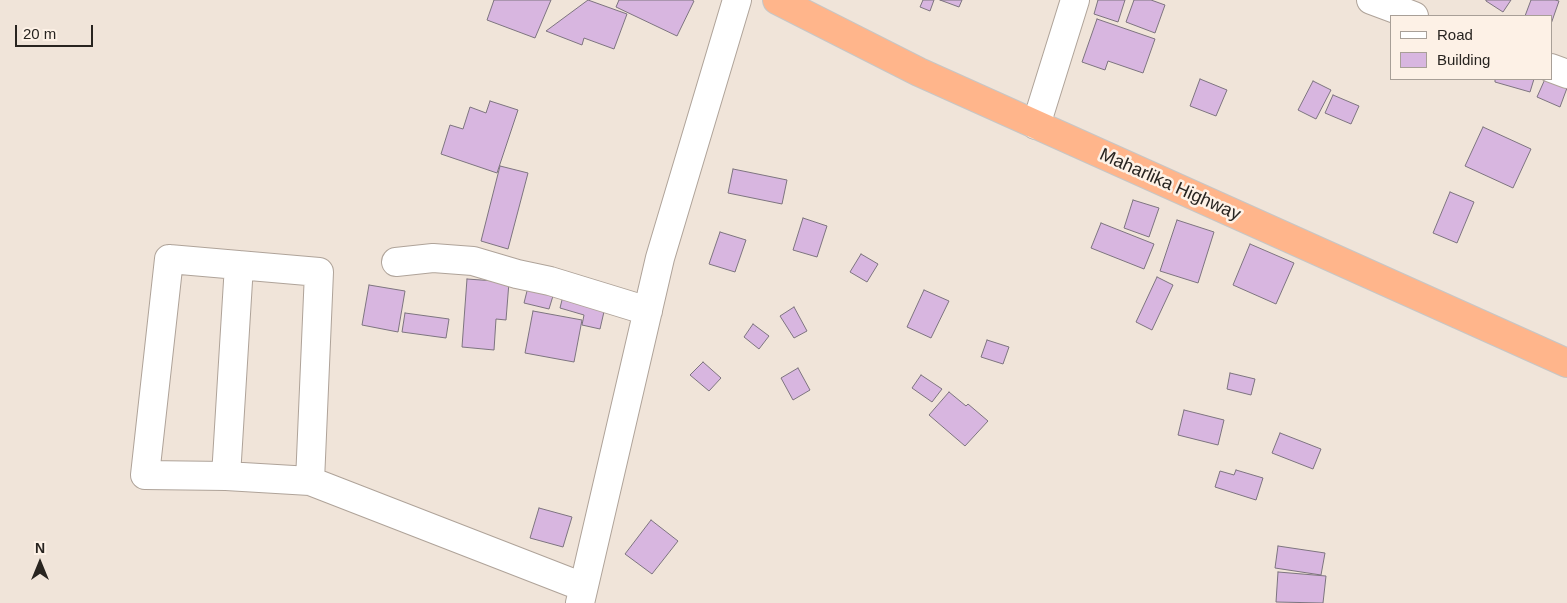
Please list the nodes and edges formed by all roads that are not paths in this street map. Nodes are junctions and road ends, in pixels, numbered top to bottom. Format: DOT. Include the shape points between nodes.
graph roads {
  1 [pos="737,0"];
  2 [pos="777,0"];
  3 [pos="1074,0"];
  4 [pos="1371,0"];
  5 [pos="1411,15"];
  6 [pos="1552,68"];
  7 [pos="1567,74"];
  8 [pos="1036,125"];
  9 [pos="396,262"];
  10 [pos="239,265"];
  11 [pos="648,311"];
  12 [pos="1567,363"];
  13 [pos="226,476"];
  14 [pos="310,481"];
  15 [pos="582,595"];
  1 -- 11 [label="street" via="663,248"];
  2 -- 8 [label="highway, Maharlika Highway" via="919,72"];
  3 -- 8 [label="street"];
  4 -- 5 [label="street"];
  6 -- 7 [label="street"];
  8 -- 12 [label="highway, Maharlika Highway"];
  9 -- 11 [label="street" via="433,258 473,261"];
  10 -- 13 [label="street"];
  10 -- 13 [label="street" via="169,259 145,475"];
  10 -- 14 [label="street" via="318,272"];
  11 -- 15 [label="street"];
  13 -- 14 [label="street"];
  14 -- 15 [label="street"];
}
